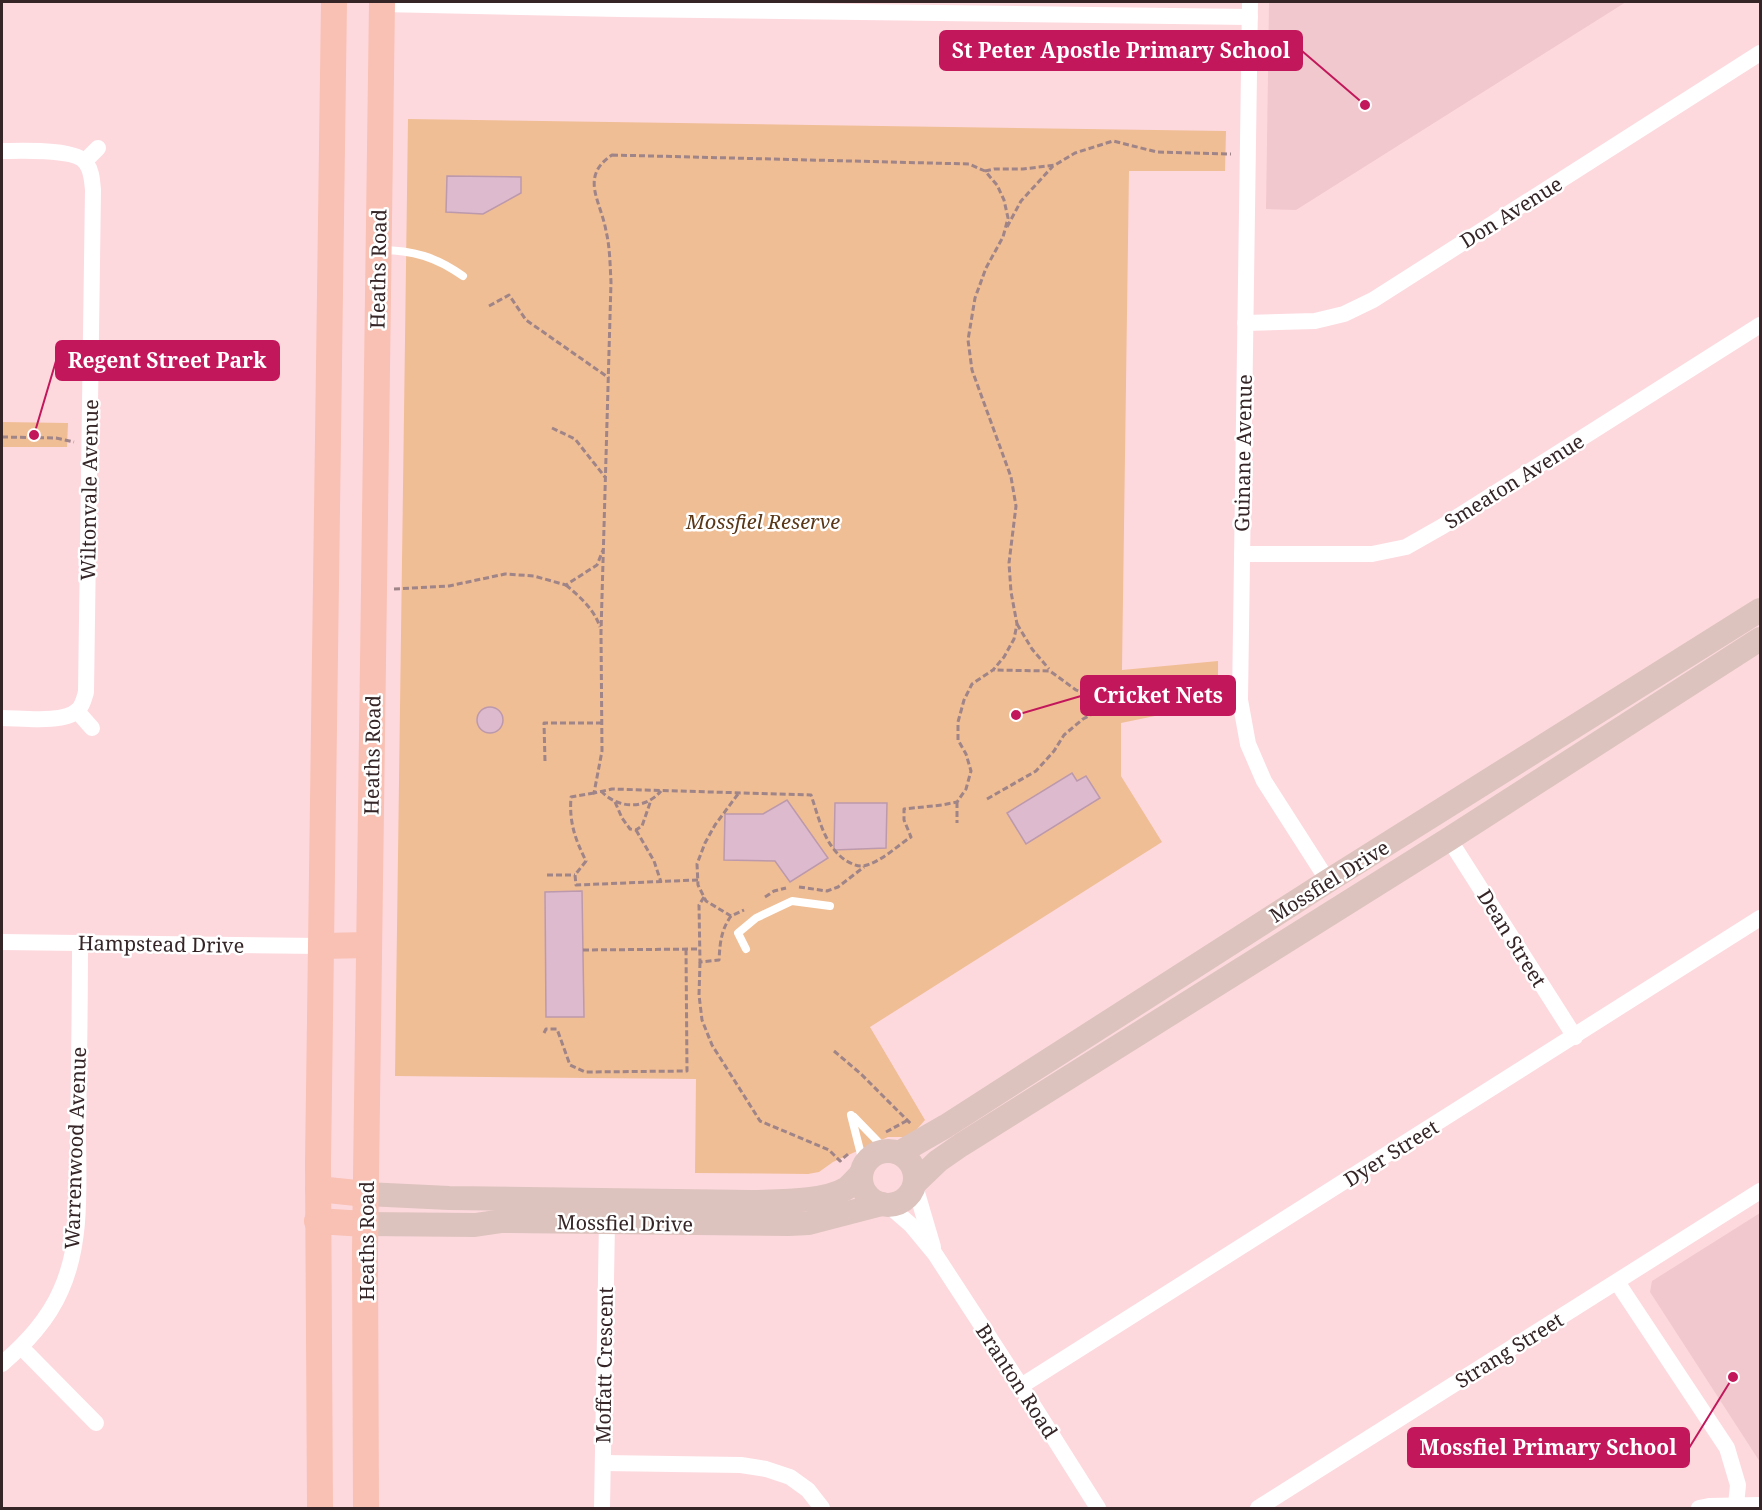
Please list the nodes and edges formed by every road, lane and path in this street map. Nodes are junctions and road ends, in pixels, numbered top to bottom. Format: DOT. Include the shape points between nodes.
graph roads {
  1 [pos="334,2"];
  2 [pos="382,3"];
  3 [pos="620,5"];
  4 [pos="1250,9"];
  5 [pos="1761,53"];
  6 [pos="98,148"];
  7 [pos="2,151"];
  8 [pos="1248,154"];
  9 [pos="85,161"];
  10 [pos="1054,165"];
  11 [pos="986,171"];
  12 [pos="1004,231"];
  13 [pos="378,250"];
  14 [pos="464,276"];
  15 [pos="489,306"];
  16 [pos="1245,323"];
  17 [pos="1761,325"];
  18 [pos="609,378"];
  19 [pos="552,428"];
  20 [pos="2,437"];
  21 [pos="79,443"];
  22 [pos="606,479"];
  23 [pos="604,548"];
  24 [pos="1242,554"];
  25 [pos="566,585"];
  26 [pos="374,590"];
  27 [pos="1761,610"];
  28 [pos="1017,624"];
  29 [pos="601,632"];
  30 [pos="1761,639"];
  31 [pos="1240,666"];
  32 [pos="993,670"];
  33 [pos="1050,671"];
  34 [pos="1113,703"];
  35 [pos="77,711"];
  36 [pos="2,718"];
  37 [pos="602,723"];
  38 [pos="92,728"];
  39 [pos="545,761"];
  40 [pos="601,791"];
  41 [pos="662,791"];
  42 [pos="594,792"];
  43 [pos="738,793"];
  44 [pos="651,800"];
  45 [pos="987,800"];
  46 [pos="615,802"];
  47 [pos="957,802"];
  48 [pos="957,823"];
  49 [pos="636,830"];
  50 [pos="1449,839"];
  51 [pos="864,867"];
  52 [pos="575,874"];
  53 [pos="547,875"];
  54 [pos="698,880"];
  55 [pos="1328,881"];
  56 [pos="661,882"];
  57 [pos="704,897"];
  58 [pos="764,898"];
  59 [pos="830,906"];
  60 [pos="747,909"];
  61 [pos="731,916"];
  62 [pos="1761,918"];
  63 [pos="2,942"];
  64 [pos="80,944"];
  65 [pos="369,945"];
  66 [pos="321,946"];
  67 [pos="686,949"];
  68 [pos="699,949"];
  69 [pos="746,949"];
  70 [pos="583,950"];
  71 [pos="700,962"];
  72 [pos="544,1033"];
  73 [pos="1575,1037"];
  74 [pos="834,1051"];
  75 [pos="908,1120"];
  76 [pos="915,1127"];
  77 [pos="889,1146"];
  78 [pos="858,1164"];
  79 [pos="915,1184"];
  80 [pos="318,1189"];
  81 [pos="1761,1191"];
  82 [pos="366,1194"];
  83 [pos="885,1205"];
  84 [pos="607,1211"];
  85 [pos="317,1221"];
  86 [pos="365,1224"];
  87 [pos="935,1254"];
  88 [pos="1617,1282"];
  89 [pos="21,1347"];
  90 [pos="2,1364"];
  91 [pos="1022,1386"];
  92 [pos="96,1423"];
  93 [pos="603,1463"];
  94 [pos="1736,1504"];
  95 [pos="1761,1505"];
  96 [pos="320,1509"];
  97 [pos="366,1509"];
  98 [pos="602,1509"];
  99 [pos="822,1509"];
  100 [pos="1098,1509"];
  101 [pos="1258,1509"];
  102 [pos="1699,1509"];
  1 -- 66 [label="main road"];
  2 -- 3 [label="street"];
  2 -- 13 [label="main road, Heaths Road"];
  3 -- 4 [label="street"];
  4 -- 8 [label="street, Guinane Avenue"];
  5 -- 16 [label="street, Don Avenue" via="1373,300 1344,314 1315,321"];
  6 -- 9 [label="street"];
  7 -- 9 [label="street" via="73,154"];
  8 -- 10 [label="path" via="1157,152 1113,141 1075,153"];
  8 -- 16 [label="street, Guinane Avenue"];
  9 -- 35 [label="street, Wiltonvale Avenue" via="92,174 93,190 86,693"];
  10 -- 11 [label="path"];
  10 -- 12 [label="path" via="1022,201"];
  11 -- 12 [label="path" via="1004,200 1008,218"];
  11 -- 18 [label="path" via="947,162 612,155 595,173 594,188 609,251"];
  12 -- 28 [label="path" via="975,298 968,340 972,370 1011,477 1016,506 1009,563"];
  13 -- 14 [label="lane" via="403,250 432,258"];
  13 -- 26 [label="main road, Heaths Road"];
  15 -- 18 [label="path" via="509,295 526,320"];
  16 -- 24 [label="street, Guinane Avenue"];
  17 -- 24 [label="street, Smeaton Avenue" via="1406,546 1372,554"];
  18 -- 22 [label="path"];
  19 -- 22 [label="path" via="575,439"];
  20 -- 21 [label="path" via="63,438"];
  22 -- 23 [label="path"];
  23 -- 25 [label="path" via="597,565"];
  23 -- 29 [label="path"];
  24 -- 31 [label="street, Guinane Avenue"];
  25 -- 26 [label="path" via="534,576 505,574 449,586"];
  25 -- 29 [label="path" via="596,616"];
  26 -- 65 [label="main road, Heaths Road"];
  27 -- 55 [label="street, Mossfiel Drive"];
  28 -- 32 [label="path" via="1014,639"];
  28 -- 33 [label="path"];
  29 -- 37 [label="path"];
  30 -- 50 [label="street, Mossfiel Drive"];
  31 -- 34 [label="path" via="1206,687"];
  31 -- 55 [label="street, Guinane Avenue" via="1240,700 1248,744 1264,781"];
  32 -- 33 [label="path"];
  32 -- 47 [label="path" via="972,684 958,722 958,740 971,771"];
  33 -- 34 [label="path" via="1076,690"];
  34 -- 45 [label="path" via="1083,719 1064,735 1036,771"];
  35 -- 36 [label="street" via="54,719"];
  35 -- 38 [label="street"];
  37 -- 39 [label="path" via="544,723"];
  37 -- 42 [label="path" via="602,751"];
  40 -- 41 [label="path"];
  40 -- 42 [label="path"];
  40 -- 46 [label="path"];
  41 -- 43 [label="path"];
  41 -- 44 [label="path"];
  42 -- 52 [label="path" via="571,797 570,814 586,861"];
  43 -- 51 [label="path" via="811,795 827,841 838,855"];
  43 -- 54 [label="path" via="705,843"];
  44 -- 46 [label="path" via="642,804"];
  44 -- 49 [label="path" via="642,826"];
  46 -- 49 [label="path" via="630,829"];
  47 -- 48 [label="path"];
  47 -- 51 [label="path" via="903,809 910,837"];
  49 -- 56 [label="path"];
  50 -- 73 [label="street, Dean Street"];
  50 -- 79 [label="street, Mossfiel Drive" via="961,1145"];
  51 -- 58 [label="path" via="827,891 794,886"];
  52 -- 53 [label="path"];
  52 -- 56 [label="path" via="576,885"];
  54 -- 56 [label="path"];
  54 -- 57 [label="path"];
  55 -- 77 [label="street, Mossfiel Drive" via="946,1126"];
  57 -- 61 [label="path"];
  57 -- 68 [label="path" via="699,905"];
  59 -- 69 [label="lane" via="792,901 756,918 738,933"];
  60 -- 61 [label="path"];
  61 -- 71 [label="path" via="722,933 719,960"];
  62 -- 73 [label="street, Dyer Street"];
  63 -- 64 [label="street, Hampstead Drive"];
  64 -- 66 [label="street, Hampstead Drive"];
  64 -- 89 [label="street, Warrenwood Avenue" via="78,1205 73,1255 62,1290 44,1323"];
  65 -- 66 [label="main road"];
  65 -- 82 [label="main road, Heaths Road"];
  66 -- 80 [label="main road"];
  67 -- 68 [label="path"];
  67 -- 70 [label="path"];
  67 -- 72 [label="path" via="687,1071 585,1072 570,1065 557,1029 546,1029"];
  68 -- 71 [label="path"];
  71 -- 78 [label="path" via="702,1020 717,1053 760,1121 829,1150 840,1161"];
  73 -- 91 [label="street, Dyer Street"];
  74 -- 75 [label="path"];
  75 -- 76 [label="path"];
  75 -- 77 [label="path"];
  77 -- 78 [label="street"];
  77 -- 78 [label="lane" via="851,1115"];
  77 -- 79 [label="street" via="912,1165"];
  78 -- 83 [label="street" via="868,1197"];
  78 -- 84 [label="street, Mossfiel Drive" via="847,1188 831,1194 798,1200"];
  79 -- 83 [label="street" via="905,1200"];
  79 -- 87 [label="street, Branton Road"];
  80 -- 82 [label="main road"];
  80 -- 85 [label="main road"];
  81 -- 88 [label="street, Strang Street"];
  82 -- 84 [label="street, Mossfiel Drive"];
  82 -- 86 [label="main road, Heaths Road"];
  83 -- 84 [label="street, Mossfiel Drive" via="798,1224"];
  83 -- 87 [label="street, Branton Road" via="911,1225"];
  84 -- 86 [label="street, Mossfiel Drive" via="475,1225"];
  84 -- 93 [label="street, Moffatt Crescent"];
  85 -- 86 [label="main road"];
  85 -- 96 [label="main road"];
  86 -- 97 [label="main road, Heaths Road"];
  87 -- 91 [label="street, Branton Road"];
  88 -- 94 [label="street" via="1727,1448 1738,1485"];
  88 -- 101 [label="street, Strang Street"];
  89 -- 90 [label="street, Warrenwood Avenue"];
  89 -- 92 [label="street"];
  91 -- 100 [label="street, Branton Road"];
  93 -- 98 [label="street, Moffatt Crescent"];
  93 -- 99 [label="street" via="741,1464 766,1468 790,1477 808,1490"];
  94 -- 95 [label="street"];
  94 -- 102 [label="street"];
}
